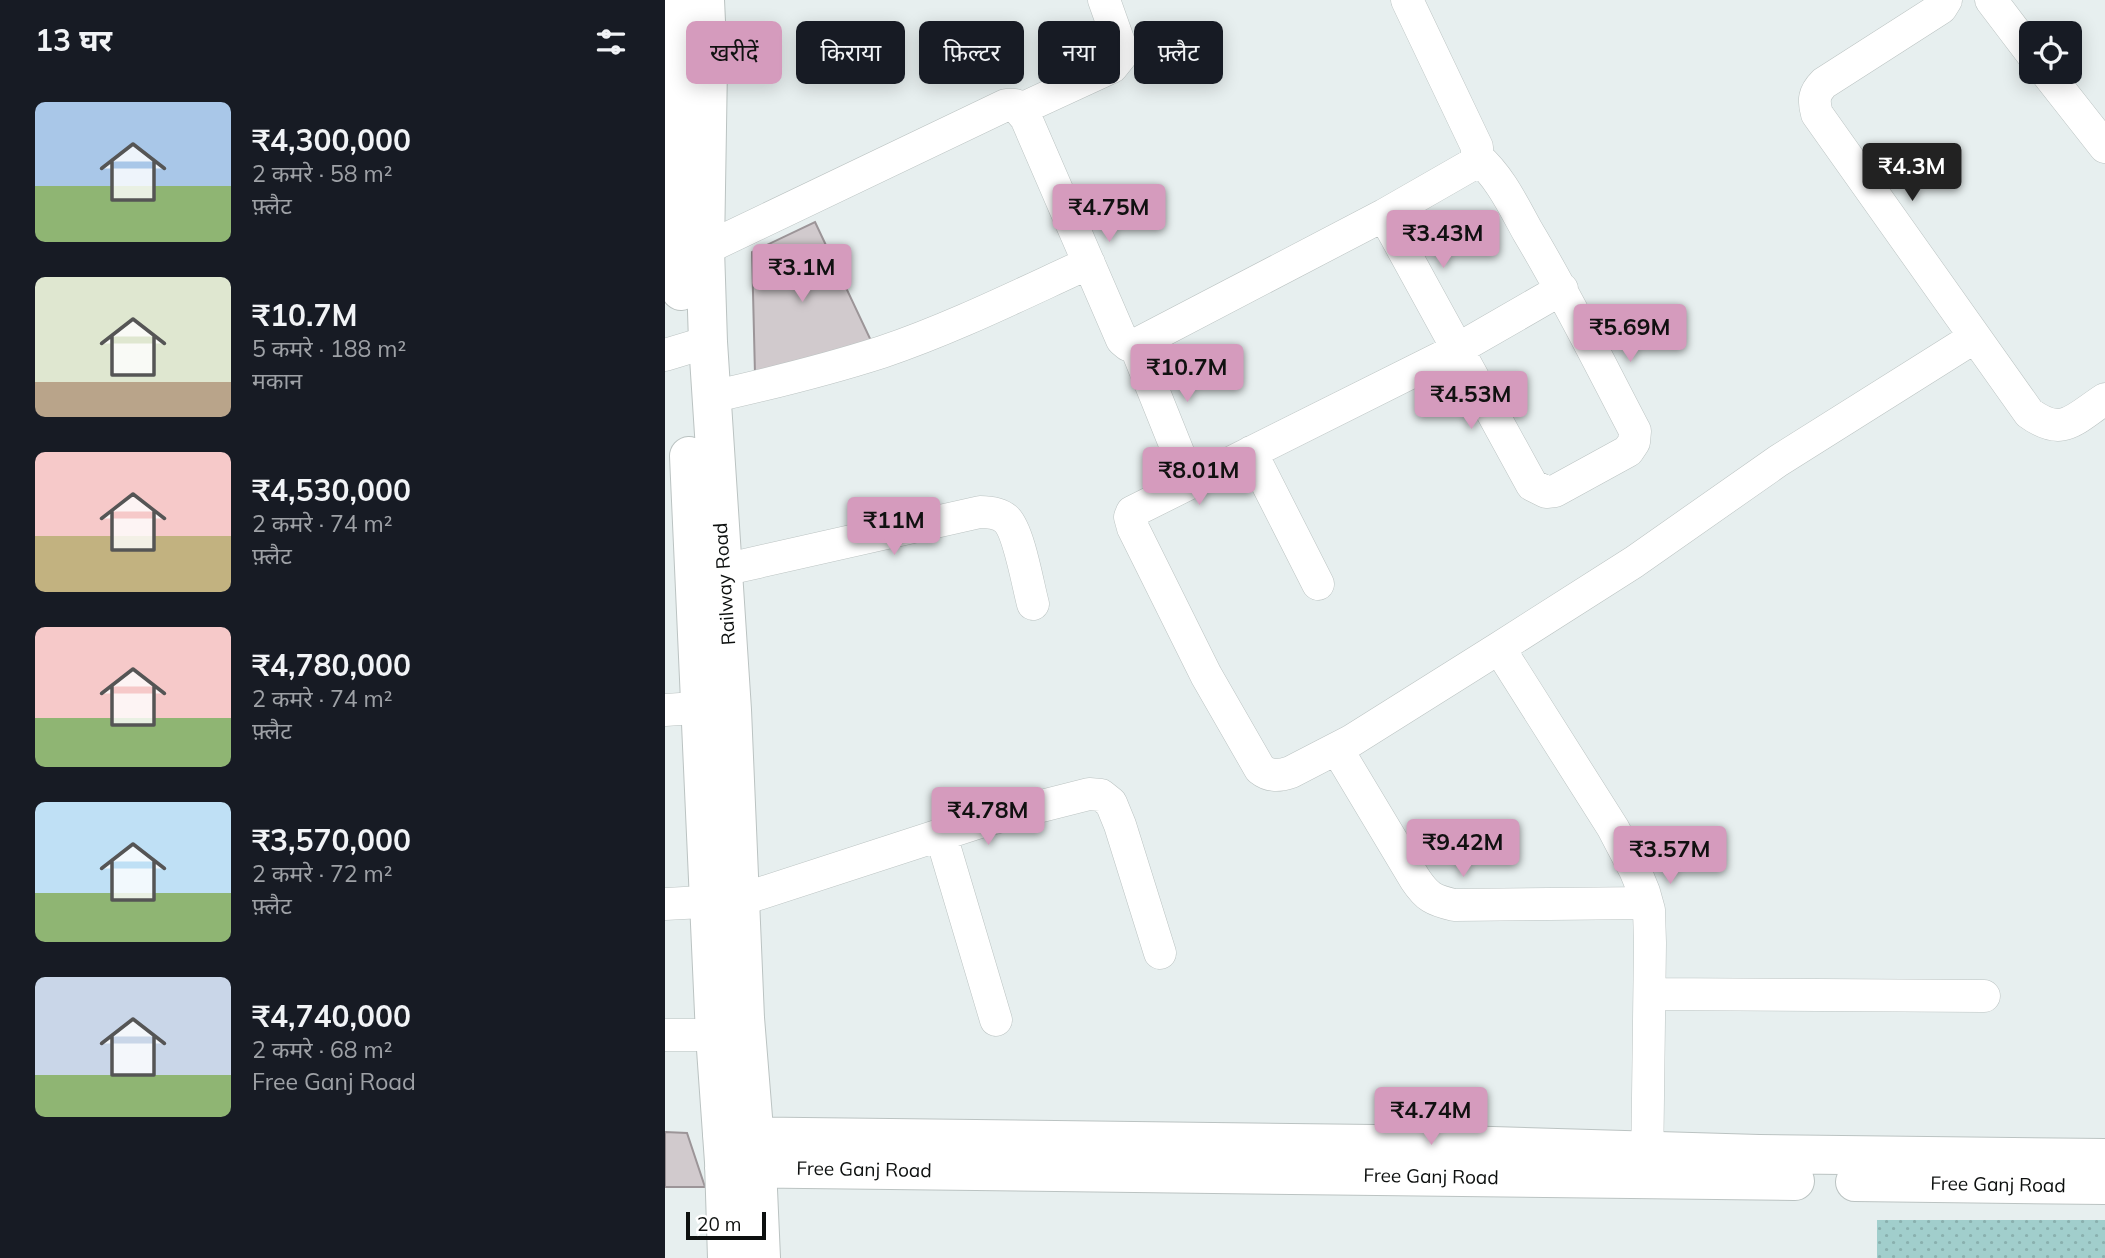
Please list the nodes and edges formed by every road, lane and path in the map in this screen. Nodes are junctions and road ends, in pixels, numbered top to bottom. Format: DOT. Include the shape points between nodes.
graph roads {
  1 [pos="667,0"];
  2 [pos="705,0"];
  3 [pos="1104,0"];
  4 [pos="1406,0"];
  5 [pos="1947,0"];
  6 [pos="1991,0"];
  7 [pos="706,21"];
  8 [pos="2019,37"];
  9 [pos="686,78"];
  10 [pos="706,84"];
  11 [pos="2055,84"];
  12 [pos="668,87"];
  13 [pos="1021,109"];
  14 [pos="2105,147"];
  15 [pos="1477,157"];
  16 [pos="1384,215"];
  17 [pos="692,255"];
  18 [pos="1089,263"];
  19 [pos="1562,289"];
  20 [pos="1975,337"];
  21 [pos="1135,345"];
  22 [pos="686,348"];
  23 [pos="1456,350"];
  24 [pos="711,397"];
  25 [pos="2105,398"];
  26 [pos="1251,452"];
  27 [pos="1190,482"];
  28 [pos="723,570"];
  29 [pos="1318,584"];
  30 [pos="1033,604"];
  31 [pos="1499,648"];
  32 [pos="700,708"];
  33 [pos="1336,749"];
  34 [pos="941,835"];
  35 [pos="725,901"];
  36 [pos="665,904"];
  37 [pos="1647,904"];
  38 [pos="1160,953"];
  39 [pos="1650,994"];
  40 [pos="1984,996"];
  41 [pos="996,1020"];
  42 [pos="665,1035"];
  43 [pos="715,1035"];
  44 [pos="740,1152"];
  45 [pos="2105,1158"];
  46 [pos="1646,1165"];
  47 [pos="1801,1168"];
  48 [pos="2105,1185"];
  49 [pos="727,1258"];
  50 [pos="761,1258"];
  1 -- 12 [label="street"];
  2 -- 7 [label="street, Railway Road"];
  3 -- 13 [label="street" via="1120,57 1112,66"];
  4 -- 15 [label="street" via="1477,147"];
  5 -- 20 [label="street" via="1824,83 1813,101 1817,114"];
  6 -- 8 [label="street"];
  9 -- 12 [label="street"];
  10 -- 17 [label="street, Railway Road"];
  11 -- 14 [label="street"];
  12 -- 17 [label="street"];
  13 -- 17 [label="street" via="1006,105"];
  13 -- 18 [label="street"];
  15 -- 16 [label="street" via="1466,169"];
  15 -- 19 [label="street" via="1500,184"];
  16 -- 21 [label="street"];
  16 -- 23 [label="street"];
  17 -- 22 [label="street, Railway Road"];
  18 -- 21 [label="street" via="1122,340"];
  18 -- 24 [label="street" via="883,351 805,376"];
  19 -- 23 [label="street"];
  19 -- 23 [label="street" via="1635,431 1627,452 1555,491 1537,489"];
  20 -- 25 [label="street" via="2029,413 2043,423 2055,426 2070,421"];
  20 -- 31 [label="street" via="1778,461 1634,562"];
  21 -- 27 [label="street"];
  22 -- 24 [label="street, Railway Road"];
  22 -- 32 [label="street"];
  23 -- 26 [label="street"];
  24 -- 28 [label="street, Railway Road"];
  26 -- 27 [label="street"];
  26 -- 29 [label="street"];
  27 -- 33 [label="street" via="1135,509 1130,517 1206,675 1265,773 1280,776"];
  28 -- 30 [label="street" via="992,512 1006,519 1014,532"];
  28 -- 32 [label="street, Railway Road"];
  31 -- 33 [label="street"];
  31 -- 37 [label="street" via="1613,828"];
  32 -- 35 [label="street, Railway Road"];
  33 -- 37 [label="street" via="1415,879 1426,895 1438,901 1454,905"];
  34 -- 35 [label="street"];
  34 -- 38 [label="street" via="1089,794 1101,795 1111,803 1121,825"];
  34 -- 41 [label="street"];
  35 -- 36 [label="street"];
  35 -- 43 [label="street"];
  35 -- 44 [label="street, Railway Road" via="745,1018"];
  37 -- 39 [label="street"];
  39 -- 40 [label="street"];
  39 -- 46 [label="street"];
  42 -- 43 [label="street"];
  43 -- 44 [label="street"];
  44 -- 46 [label="street, Free Ganj Road"];
  44 -- 49 [label="street"];
  44 -- 50 [label="street"];
  45 -- 47 [label="street"];
  46 -- 47 [label="street, Free Ganj Road"];
  47 -- 48 [label="street, Free Ganj Road"];
}
